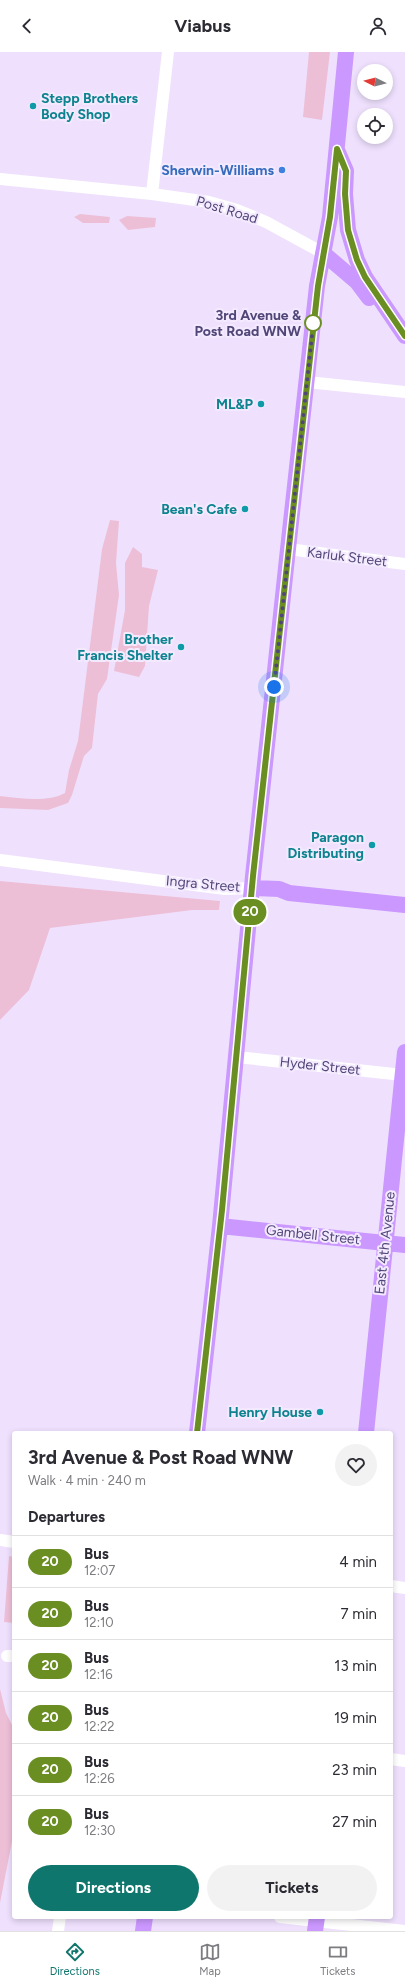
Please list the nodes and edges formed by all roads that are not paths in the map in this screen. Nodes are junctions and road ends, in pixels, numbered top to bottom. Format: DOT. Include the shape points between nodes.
graph roads {
  1 [pos="168,52"];
  2 [pos="346,52"];
  3 [pos="337,149"];
  4 [pos="0,179"];
  5 [pos="152,194"];
  6 [pos="323,253"];
  7 [pos="405,336"];
  8 [pos="405,345"];
  9 [pos="307,382"];
  10 [pos="405,392"];
  11 [pos="288,549"];
  12 [pos="405,564"];
  13 [pos="0,860"];
  14 [pos="252,888"];
  15 [pos="289,893"];
  16 [pos="405,905"];
  17 [pos="248,930"];
  18 [pos="405,1052"];
  19 [pos="237,1057"];
  20 [pos="403,1075"];
  21 [pos="220,1226"];
  22 [pos="385,1242"];
  23 [pos="405,1245"];
  24 [pos="197,1431"];
  25 [pos="366,1431"];
  26 [pos="0,1540"];
  27 [pos="12,1542"];
  28 [pos="393,1586"];
  29 [pos="405,1588"];
  30 [pos="393,1759"];
  31 [pos="405,1760"];
  32 [pos="60,1919"];
  33 [pos="145,1919"];
  34 [pos="292,1919"];
  35 [pos="316,1923"];
  36 [pos="58,1931"];
  37 [pos="143,1931"];
  38 [pos="405,1931"];
  1 -- 5 [label="street"];
  2 -- 3 [label="main road"];
  3 -- 6 [label="main road" via="330,217"];
  3 -- 7 [label="main road" via="346,171 348,230 357,260 365,277"];
  4 -- 5 [label="street, Post Road"];
  5 -- 6 [label="street, Post Road" via="209,202 237,210 266,222"];
  6 -- 8 [label="main road, Post Road" via="357,282"];
  6 -- 9 [label="main road"];
  9 -- 10 [label="street"];
  9 -- 11 [label="main road"];
  11 -- 12 [label="street, Karluk Street"];
  11 -- 14 [label="main road"];
  13 -- 14 [label="street, Ingra Street" via="225,889"];
  14 -- 15 [label="main road, Ingra Street" via="279,889"];
  14 -- 17 [label="main road"];
  15 -- 16 [label="main road, Ingra Street"];
  15 -- 17 [label="main road" via="263,898 259,903 256,919"];
  17 -- 19 [label="main road"];
  18 -- 20 [label="main road, East 4th Avenue"];
  19 -- 20 [label="street, Hyder Street"];
  19 -- 21 [label="main road"];
  20 -- 22 [label="main road, East 4th Avenue"];
  21 -- 22 [label="main road, Gambell Street"];
  21 -- 24 [label="main road"];
  22 -- 23 [label="main road, Gambell Street"];
  22 -- 25 [label="main road, East 4th Avenue"];
  26 -- 27 [label="street"];
  28 -- 29 [label="street"];
  30 -- 31 [label="street"];
  32 -- 36 [label="street"];
  33 -- 37 [label="main road"];
  34 -- 35 [label="street"];
  35 -- 38 [label="street"];
}
